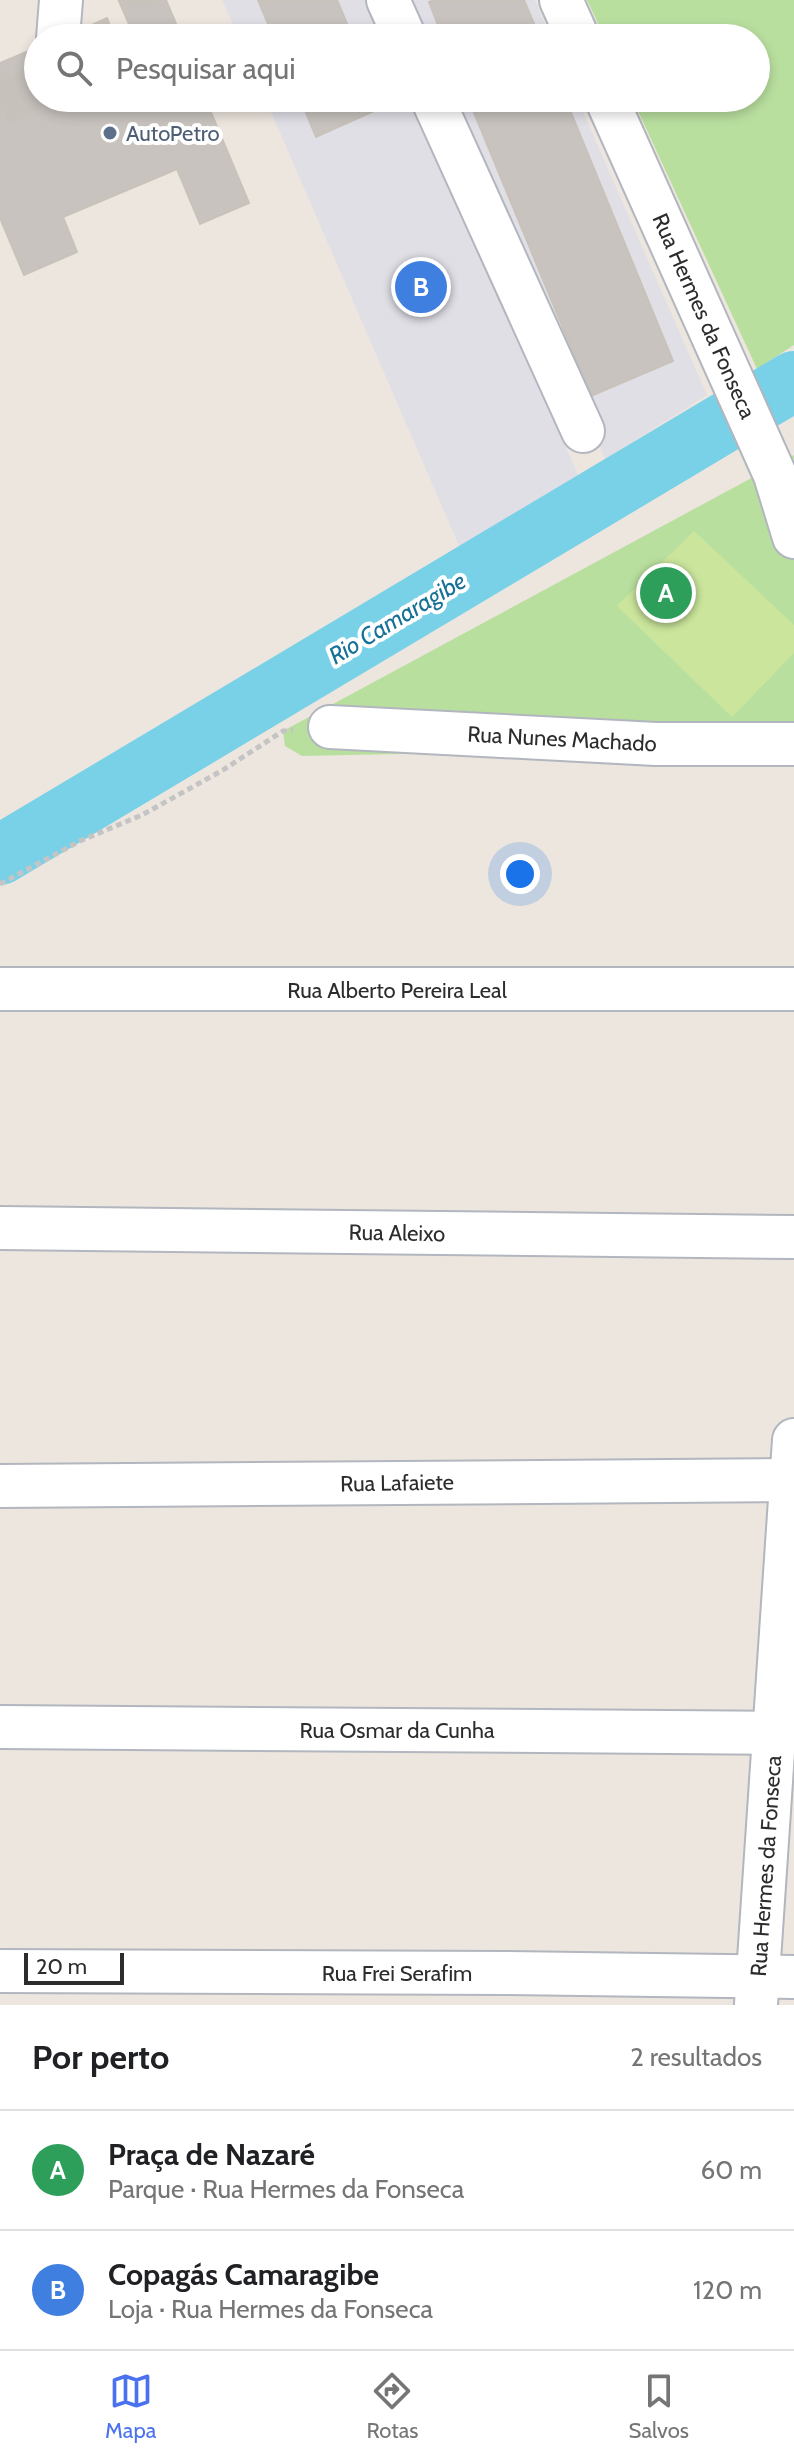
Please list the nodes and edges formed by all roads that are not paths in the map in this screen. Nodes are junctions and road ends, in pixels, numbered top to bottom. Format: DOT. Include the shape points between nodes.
graph roads {
  1 [pos="61,0"];
  2 [pos="388,0"];
  3 [pos="561,0"];
  4 [pos="59,24"];
  5 [pos="399,24"];
  6 [pos="572,24"];
  7 [pos="438,112"];
  8 [pos="612,112"];
  9 [pos="583,431"];
  10 [pos="794,537"];
  11 [pos="330,727"];
  12 [pos="794,744"];
  13 [pos="0,989"];
  14 [pos="794,989"];
  15 [pos="0,1228"];
  16 [pos="794,1237"];
  17 [pos="793,1466"];
  18 [pos="0,1486"];
  19 [pos="0,1727"];
  20 [pos="785,1733"];
  21 [pos="0,1971"];
  22 [pos="769,1986"];
  1 -- 4 [label="street"];
  2 -- 5 [label="street"];
  3 -- 6 [label="street"];
  7 -- 9 [label="street"];
  8 -- 10 [label="street, Rua Hermes da Fonseca" via="775,475"];
  11 -- 12 [label="street, Rua Nunes Machado" via="656,744"];
  13 -- 14 [label="street, Rua Alberto Pereira Leal"];
  15 -- 16 [label="street, Rua Aleixo"];
  17 -- 18 [label="street, Rua Lafaiete"];
  17 -- 20 [label="street, Rua Hermes da Fonseca"];
  19 -- 20 [label="street, Rua Osmar da Cunha"];
  20 -- 22 [label="street, Rua Hermes da Fonseca"];
  21 -- 22 [label="street, Rua Frei Serafim" via="505,1973"];
}
